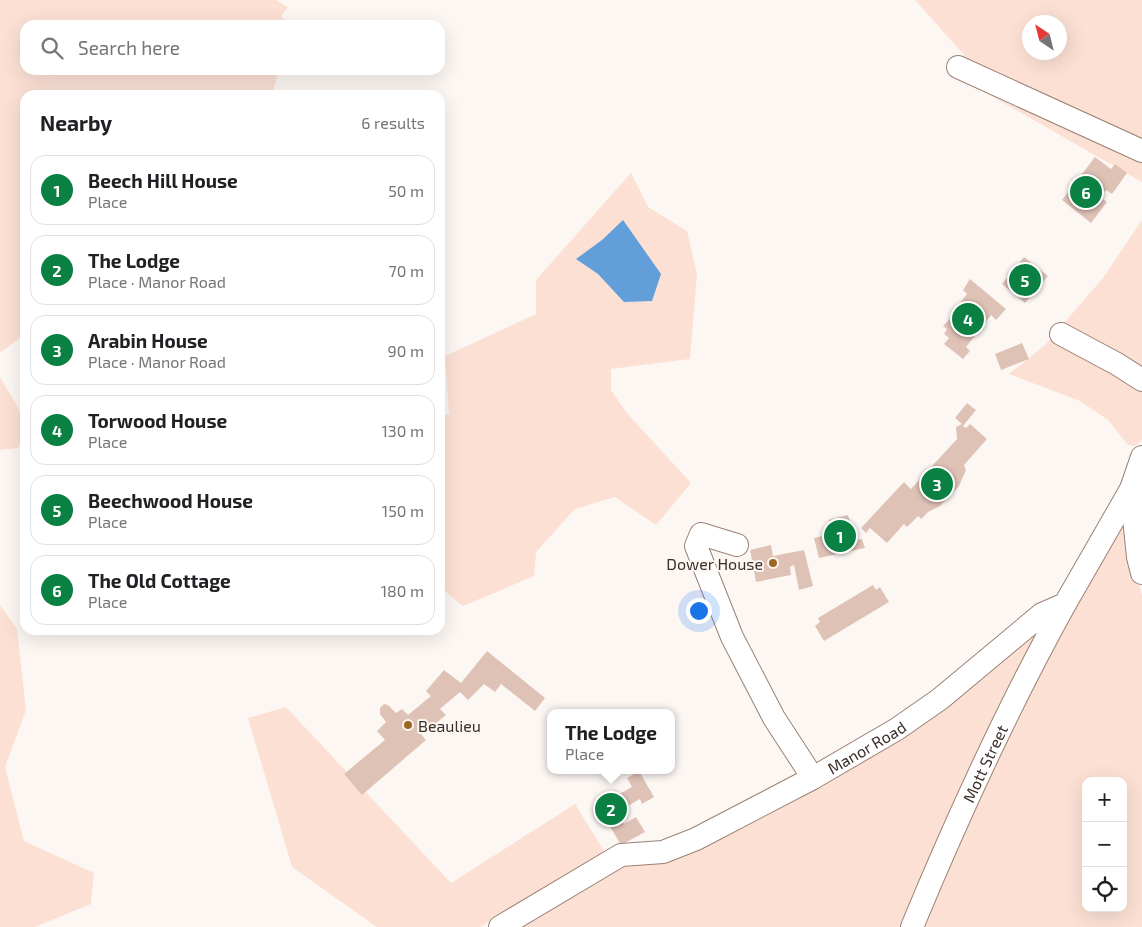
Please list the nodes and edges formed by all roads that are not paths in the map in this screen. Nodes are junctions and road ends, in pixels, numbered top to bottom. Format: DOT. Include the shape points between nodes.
graph roads {
  1 [pos="958,67"];
  2 [pos="1142,152"];
  3 [pos="1061,334"];
  4 [pos="1142,380"];
  5 [pos="1142,458"];
  6 [pos="1131,489"];
  7 [pos="737,545"];
  8 [pos="1142,573"];
  9 [pos="1065,604"];
  10 [pos="813,778"];
  11 [pos="500,927"];
  12 [pos="912,927"];
  1 -- 2 [label="street"];
  3 -- 4 [label="street"];
  5 -- 6 [label="street"];
  6 -- 8 [label="street"];
  6 -- 9 [label="street"];
  7 -- 10 [label="street" via="701,534 696,546 732,637 774,718"];
  9 -- 10 [label="street, Manor Road" via="1042,614 940,699 897,729"];
  9 -- 12 [label="street, Mott Street" via="1020,684"];
  10 -- 11 [label="street, Manor Road" via="696,839 663,852 621,855"];
}
